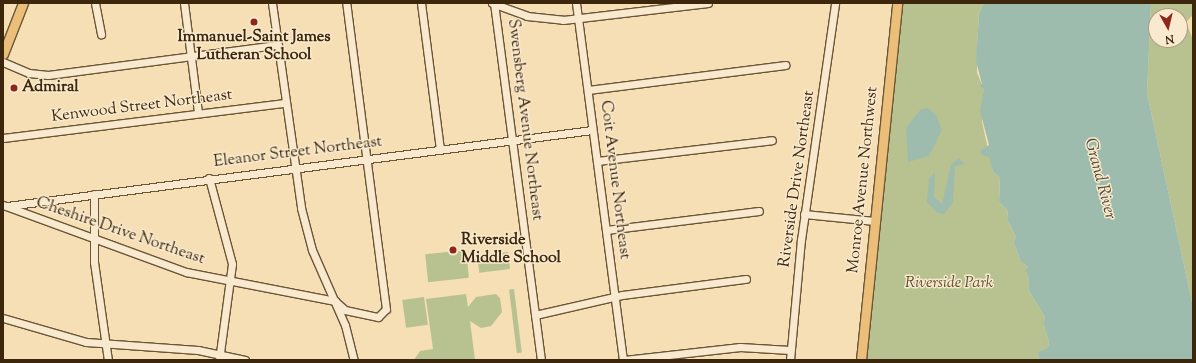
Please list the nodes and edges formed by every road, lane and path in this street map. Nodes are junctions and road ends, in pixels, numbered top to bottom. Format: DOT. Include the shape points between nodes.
graph roads {
  1 [pos="23,3"];
  2 [pos="96,3"];
  3 [pos="184,3"];
  4 [pos="272,3"];
  5 [pos="346,3"];
  6 [pos="421,3"];
  7 [pos="493,3"];
  8 [pos="576,3"];
  9 [pos="708,3"];
  10 [pos="836,3"];
  11 [pos="897,3"];
  12 [pos="578,19"];
  13 [pos="101,34"];
  14 [pos="6,37"];
  15 [pos="277,45"];
  16 [pos="3,54"];
  17 [pos="190,58"];
  18 [pos="3,62"];
  19 [pos="785,65"];
  20 [pos="588,90"];
  21 [pos="285,103"];
  22 [pos="198,114"];
  23 [pos="592,130"];
  24 [pos="3,138"];
  25 [pos="512,140"];
  26 [pos="772,140"];
  27 [pos="440,149"];
  28 [pos="366,158"];
  29 [pos="597,162"];
  30 [pos="294,167"];
  31 [pos="209,178"];
  32 [pos="94,194"];
  33 [pos="5,206"];
  34 [pos="759,211"];
  35 [pos="804,214"];
  36 [pos="875,221"];
  37 [pos="606,230"];
  38 [pos="94,241"];
  39 [pos="746,279"];
  40 [pos="232,282"];
  41 [pos="615,296"];
  42 [pos="335,301"];
  43 [pos="535,316"];
  44 [pos="3,318"];
  45 [pos="106,345"];
  46 [pos="790,350"];
  47 [pos="220,357"];
  48 [pos="108,360"];
  49 [pos="245,360"];
  50 [pos="354,360"];
  51 [pos="541,360"];
  52 [pos="624,360"];
  53 [pos="790,360"];
  54 [pos="861,360"];
  1 -- 14 [label="main road"];
  2 -- 13 [label="street"];
  3 -- 17 [label="street"];
  4 -- 15 [label="street"];
  5 -- 28 [label="street"];
  6 -- 27 [label="street"];
  7 -- 12 [label="street" via="527,16"];
  7 -- 25 [label="street, Swensberg Avenue Northeast"];
  8 -- 12 [label="street, Coit Avenue Northeast"];
  9 -- 12 [label="street"];
  10 -- 35 [label="street, Riverside Drive Northeast"];
  11 -- 36 [label="main road, Monroe Avenue Northwest"];
  12 -- 20 [label="street, Coit Avenue Northeast"];
  14 -- 16 [label="main road"];
  15 -- 17 [label="street"];
  15 -- 21 [label="street"];
  17 -- 18 [label="street" via="48,75 29,73"];
  17 -- 22 [label="street"];
  19 -- 20 [label="street"];
  20 -- 23 [label="street, Coit Avenue Northeast"];
  21 -- 22 [label="street, Kenwood Street Northeast"];
  21 -- 30 [label="street"];
  22 -- 24 [label="street, Kenwood Street Northeast"];
  23 -- 25 [label="street, Eleanor Street Northeast"];
  23 -- 29 [label="street, Coit Avenue Northeast"];
  25 -- 27 [label="street, Eleanor Street Northeast"];
  25 -- 43 [label="street, Swensberg Avenue Northeast"];
  26 -- 29 [label="street"];
  27 -- 28 [label="street, Eleanor Street Northeast"];
  28 -- 30 [label="street, Eleanor Street Northeast"];
  28 -- 42 [label="street, Cheshire Drive Northeast" via="386,308 384,313 373,318 345,310"];
  29 -- 37 [label="street, Coit Avenue Northeast"];
  30 -- 31 [label="street, Eleanor Street Northeast"];
  30 -- 42 [label="street" via="312,250"];
  31 -- 32 [label="street, Eleanor Street Northeast"];
  31 -- 40 [label="street" via="226,235"];
  32 -- 33 [label="street, Eleanor Street Northeast"];
  32 -- 38 [label="street"];
  33 -- 38 [label="street, Cheshire Drive Northeast"];
  34 -- 37 [label="street"];
  35 -- 36 [label="street"];
  35 -- 46 [label="street, Riverside Drive Northeast"];
  36 -- 54 [label="main road, Monroe Avenue Northwest"];
  37 -- 41 [label="street, Coit Avenue Northeast"];
  38 -- 40 [label="street, Cheshire Drive Northeast" via="186,272"];
  38 -- 45 [label="street"];
  39 -- 41 [label="street"];
  40 -- 42 [label="street, Cheshire Drive Northeast"];
  40 -- 47 [label="street"];
  41 -- 43 [label="street"];
  41 -- 52 [label="street, Coit Avenue Northeast"];
  42 -- 50 [label="street" via="348,332"];
  43 -- 51 [label="street, Swensberg Avenue Northeast"];
  44 -- 45 [label="street" via="53,335"];
  45 -- 47 [label="street"];
  45 -- 48 [label="street"];
  46 -- 52 [label="street" via="740,347"];
  46 -- 53 [label="street, Riverside Drive Northeast"];
  47 -- 49 [label="street"];
}
